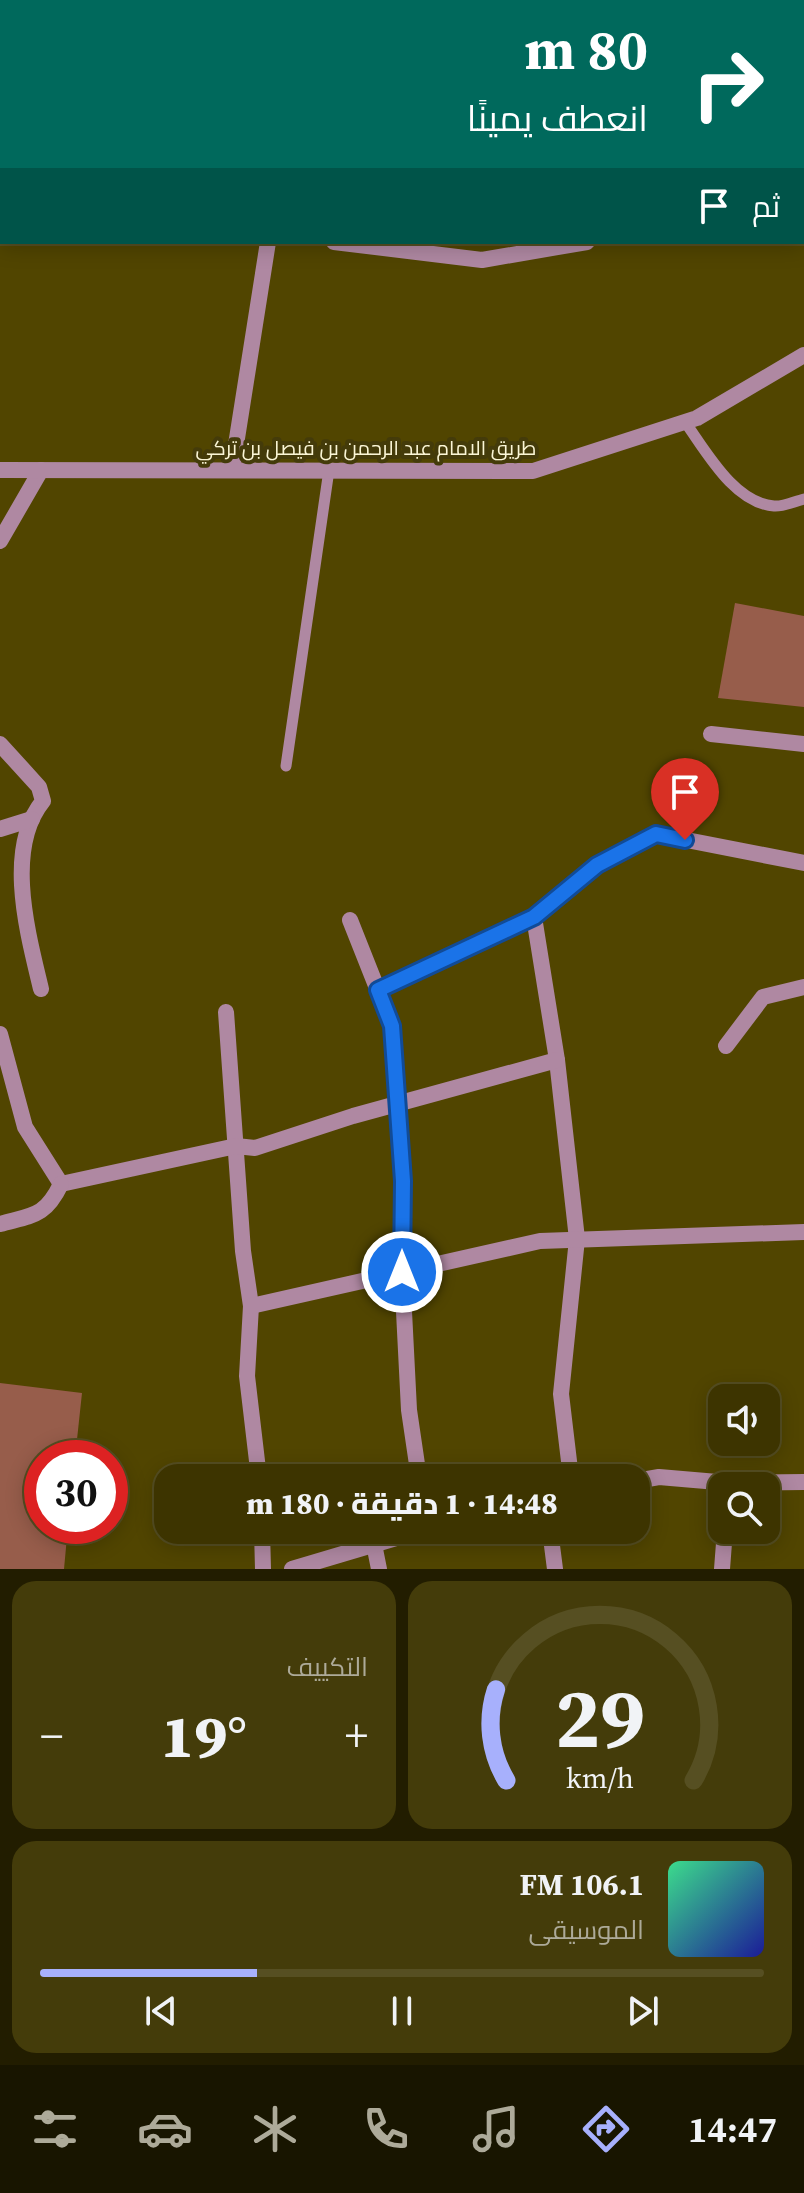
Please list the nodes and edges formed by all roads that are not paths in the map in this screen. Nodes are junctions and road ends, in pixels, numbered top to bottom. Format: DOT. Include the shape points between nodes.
graph roads {
  1 [pos="268,244"];
  2 [pos="350,244"];
  3 [pos="575,244"];
  4 [pos="804,355"];
  5 [pos="685,422"];
  6 [pos="0,470"];
  7 [pos="41,470"];
  8 [pos="232,470"];
  9 [pos="329,470"];
  10 [pos="804,499"];
  11 [pos="0,541"];
  12 [pos="711,734"];
  13 [pos="0,744"];
  14 [pos="804,744"];
  15 [pos="286,766"];
  16 [pos="32,819"];
  17 [pos="0,829"];
  18 [pos="804,863"];
  19 [pos="534,917"];
  20 [pos="350,920"];
  21 [pos="804,987"];
  22 [pos="41,989"];
  23 [pos="378,990"];
  24 [pos="226,1012"];
  25 [pos="0,1034"];
  26 [pos="726,1046"];
  27 [pos="557,1060"];
  28 [pos="399,1104"];
  29 [pos="236,1146"];
  30 [pos="61,1184"];
  31 [pos="0,1224"];
  32 [pos="804,1232"];
  33 [pos="577,1239"];
  34 [pos="402,1272"];
  35 [pos="251,1306"];
  36 [pos="257,1464"];
  37 [pos="417,1464"];
  38 [pos="569,1464"];
  39 [pos="650,1479"];
  40 [pos="708,1482"];
  41 [pos="804,1482"];
  42 [pos="780,1483"];
  43 [pos="262,1544"];
  44 [pos="374,1544"];
  45 [pos="552,1544"];
  46 [pos="724,1544"];
  47 [pos="263,1569"];
  48 [pos="292,1569"];
  49 [pos="379,1569"];
  50 [pos="555,1569"];
  51 [pos="722,1569"];
  1 -- 8 [label="street"];
  2 -- 3 [label="street" via="482,260"];
  4 -- 5 [label="street, طريق الامام عبد الرحمن بن فيصل بن تركي"];
  5 -- 9 [label="street, طريق الامام عبد الرحمن بن فيصل بن تركي" via="533,471"];
  5 -- 10 [label="lane" via="725,478 754,500 775,506"];
  6 -- 7 [label="street, طريق الامام عبد الرحمن بن فيصل بن تركي"];
  7 -- 8 [label="street, طريق الامام عبد الرحمن بن فيصل بن تركي"];
  7 -- 11 [label="street"];
  8 -- 9 [label="street, طريق الامام عبد الرحمن بن فيصل بن تركي"];
  9 -- 15 [label="lane"];
  12 -- 14 [label="street"];
  13 -- 16 [label="street" via="39,787 43,801"];
  16 -- 17 [label="street"];
  16 -- 22 [label="street" via="22,856 25,921"];
  18 -- 19 [label="street" via="656,834 597,865"];
  19 -- 23 [label="street"];
  19 -- 27 [label="street"];
  20 -- 23 [label="street"];
  21 -- 26 [label="street" via="763,997"];
  23 -- 28 [label="street" via="392,1026"];
  24 -- 29 [label="street"];
  25 -- 30 [label="street" via="25,1127"];
  27 -- 28 [label="street"];
  27 -- 33 [label="street"];
  28 -- 29 [label="street" via="255,1148"];
  28 -- 34 [label="street"];
  29 -- 30 [label="street"];
  29 -- 35 [label="street"];
  30 -- 31 [label="street" via="51,1204"];
  32 -- 33 [label="street"];
  33 -- 34 [label="street" via="540,1241"];
  33 -- 38 [label="street" via="561,1394"];
  34 -- 35 [label="street"];
  34 -- 37 [label="street"];
  35 -- 36 [label="street" via="247,1376"];
  39 -- 40 [label="street"];
  41 -- 42 [label="street"];
  43 -- 47 [label="street"];
  44 -- 48 [label="street"];
  44 -- 49 [label="street"];
  45 -- 50 [label="street"];
  46 -- 51 [label="street"];
}
